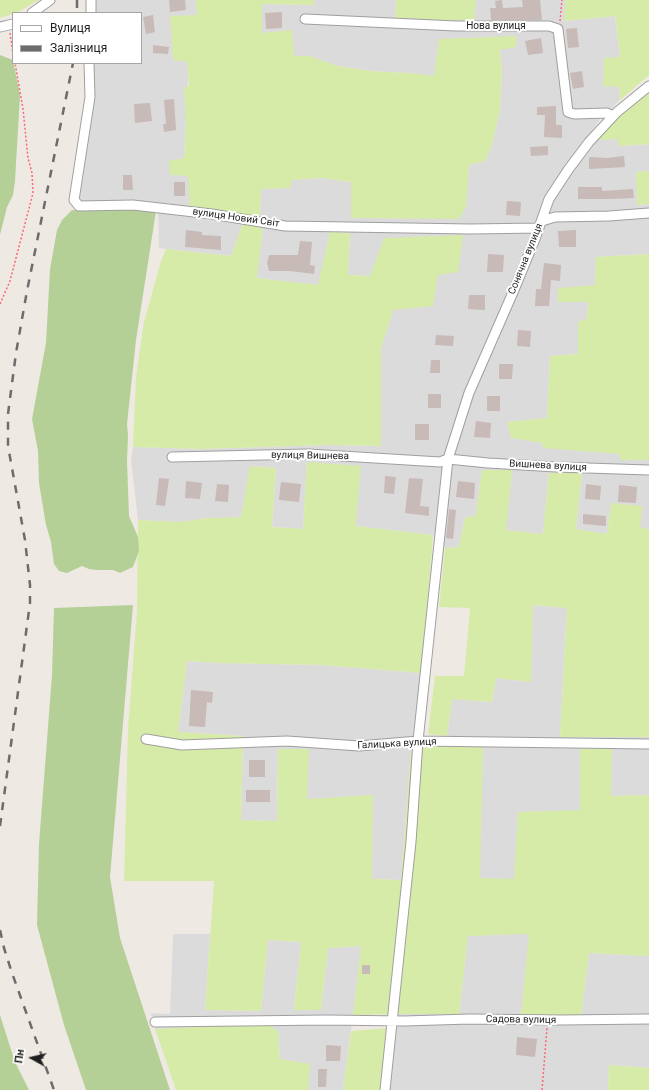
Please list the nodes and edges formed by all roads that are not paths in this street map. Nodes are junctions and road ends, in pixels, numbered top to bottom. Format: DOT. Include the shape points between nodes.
graph roads {
  1 [pos="50,0"];
  2 [pos="91,0"];
  3 [pos="33,12"];
  4 [pos="91,12"];
  5 [pos="304,19"];
  6 [pos="89,64"];
  7 [pos="649,86"];
  8 [pos="613,116"];
  9 [pos="649,213"];
  10 [pos="540,224"];
  11 [pos="172,457"];
  12 [pos="448,459"];
  13 [pos="649,470"];
  14 [pos="146,740"];
  15 [pos="418,741"];
  16 [pos="649,744"];
  17 [pos="649,1019"];
  18 [pos="392,1021"];
  19 [pos="155,1022"];
  20 [pos="385,1090"];
  1 -- 3 [label="street"];
  2 -- 4 [label="street"];
  5 -- 8 [label="street, Нова вулиця" via="456,26 549,26 558,29 568,112 607,112"];
  6 -- 10 [label="street, вулиця Новий Світ" via="90,97 74,200 79,206 133,205 285,226 470,229"];
  7 -- 8 [label="street, Сонячна вулиця"];
  8 -- 10 [label="street, Сонячна вулиця" via="568,170 549,199"];
  9 -- 10 [label="street" via="555,217"];
  10 -- 12 [label="street, Сонячна вулиця" via="469,393"];
  11 -- 12 [label="street, вулиця Вишнева" via="308,454 440,462"];
  12 -- 13 [label="street, Вишнева вулиця" via="556,467"];
  12 -- 15 [label="street, Сонячна вулиця"];
  14 -- 15 [label="street, Галицька вулиця" via="182,745 287,742 359,746"];
  15 -- 16 [label="street, Галицька вулиця"];
  15 -- 18 [label="street, Сонячна вулиця" via="412,842"];
  17 -- 18 [label="street, Садова вулиця"];
  18 -- 19 [label="street, Садова вулиця"];
  18 -- 20 [label="street, Сонячна вулиця"];
}
